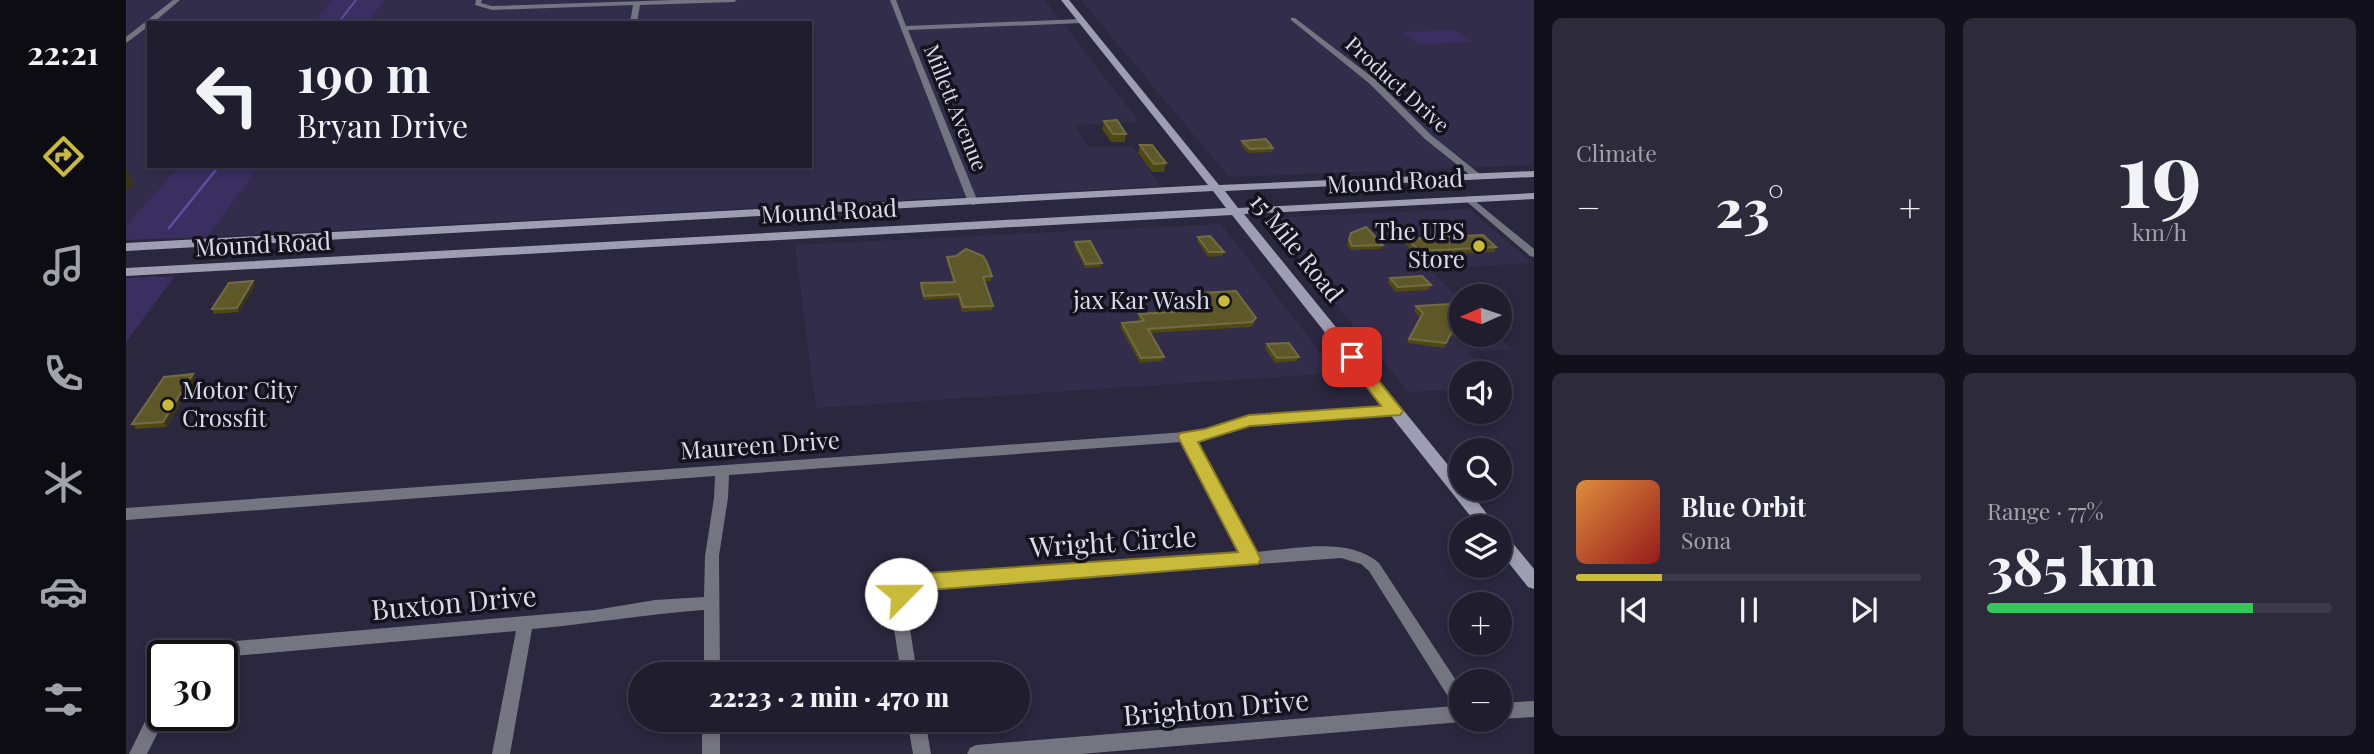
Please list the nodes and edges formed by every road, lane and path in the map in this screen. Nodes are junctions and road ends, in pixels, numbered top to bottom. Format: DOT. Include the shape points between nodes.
graph roads {
  1 [pos="177,0"];
  2 [pos="710,0"];
  3 [pos="734,0"];
  4 [pos="893,0"];
  5 [pos="1065,0"];
  6 [pos="479,3"];
  7 [pos="637,4"];
  8 [pos="1293,19"];
  9 [pos="151,21"];
  10 [pos="633,21"];
  11 [pos="1082,21"];
  12 [pos="147,24"];
  13 [pos="904,27"];
  14 [pos="126,41"];
  15 [pos="1534,174"];
  16 [pos="1478,177"];
  17 [pos="1215,188"];
  18 [pos="1178,191"];
  19 [pos="1534,197"];
  20 [pos="1469,200"];
  21 [pos="973,202"];
  22 [pos="877,207"];
  23 [pos="1234,211"];
  24 [pos="984,223"];
  25 [pos="433,231"];
  26 [pos="682,241"];
  27 [pos="126,247"];
  28 [pos="1534,254"];
  29 [pos="269,266"];
  30 [pos="126,272"];
  31 [pos="1394,411"];
  32 [pos="1186,437"];
  33 [pos="722,471"];
  34 [pos="126,514"];
  35 [pos="1479,515"];
  36 [pos="1512,555"];
  37 [pos="1252,559"];
  38 [pos="1534,583"];
  39 [pos="713,603"];
  40 [pos="526,623"];
  41 [pos="238,648"];
  42 [pos="712,662"];
  43 [pos="907,662"];
  44 [pos="1449,684"];
  45 [pos="1534,709"];
  46 [pos="1512,710"];
  47 [pos="1449,715"];
  48 [pos="149,731"];
  49 [pos="711,732"];
  50 [pos="918,732"];
  51 [pos="138,754"];
  52 [pos="501,754"];
  53 [pos="710,754"];
  54 [pos="922,754"];
  55 [pos="976,754"];
  1 -- 9 [label="street"];
  2 -- 3 [label="street"];
  2 -- 7 [label="street"];
  4 -- 13 [label="street, Millett Avenue"];
  5 -- 11 [label="main road, 15 Mile Road"];
  6 -- 7 [label="street"];
  7 -- 10 [label="street"];
  8 -- 16 [label="street, Product Drive" via="1373,82"];
  11 -- 13 [label="street"];
  11 -- 17 [label="main road, 15 Mile Road"];
  12 -- 14 [label="street"];
  13 -- 21 [label="street, Millett Avenue"];
  15 -- 16 [label="main road, Mound Road"];
  16 -- 17 [label="main road, Mound Road"];
  17 -- 18 [label="main road, Mound Road"];
  17 -- 23 [label="main road, 15 Mile Road"];
  18 -- 21 [label="main road, Mound Road"];
  18 -- 24 [label="main road" via="1152,197 973,209 972,215"];
  19 -- 20 [label="main road, Mound Road"];
  20 -- 23 [label="main road, Mound Road"];
  20 -- 28 [label="street"];
  21 -- 22 [label="main road, Mound Road"];
  22 -- 25 [label="main road, Mound Road"];
  22 -- 26 [label="main road" via="892,211 893,221 701,233"];
  23 -- 24 [label="main road, Mound Road"];
  23 -- 31 [label="main road, 15 Mile Road"];
  24 -- 26 [label="main road, Mound Road"];
  25 -- 27 [label="main road, Mound Road"];
  25 -- 29 [label="main road" via="416,237 272,245 256,258"];
  26 -- 29 [label="main road, Mound Road"];
  29 -- 30 [label="main road, Mound Road"];
  31 -- 32 [label="street, Maureen Drive" via="1249,421"];
  31 -- 35 [label="main road, 15 Mile Road"];
  32 -- 33 [label="street, Maureen Drive"];
  32 -- 37 [label="street"];
  33 -- 34 [label="street, Maureen Drive"];
  33 -- 39 [label="street" via="712,556"];
  36 -- 38 [label="main road"];
  37 -- 43 [label="street, Wright Circle" via="929,581 912,586 901,594 899,609"];
  37 -- 44 [label="street, Wright Circle" via="1341,552 1366,560"];
  39 -- 40 [label="street, Buxton Drive"];
  39 -- 42 [label="street"];
  40 -- 41 [label="street, Buxton Drive"];
  40 -- 52 [label="street"];
  45 -- 46 [label="street"];
  47 -- 55 [label="street, Brighton Drive"];
  48 -- 51 [label="street"];
  49 -- 53 [label="street"];
  50 -- 54 [label="street"];
}
